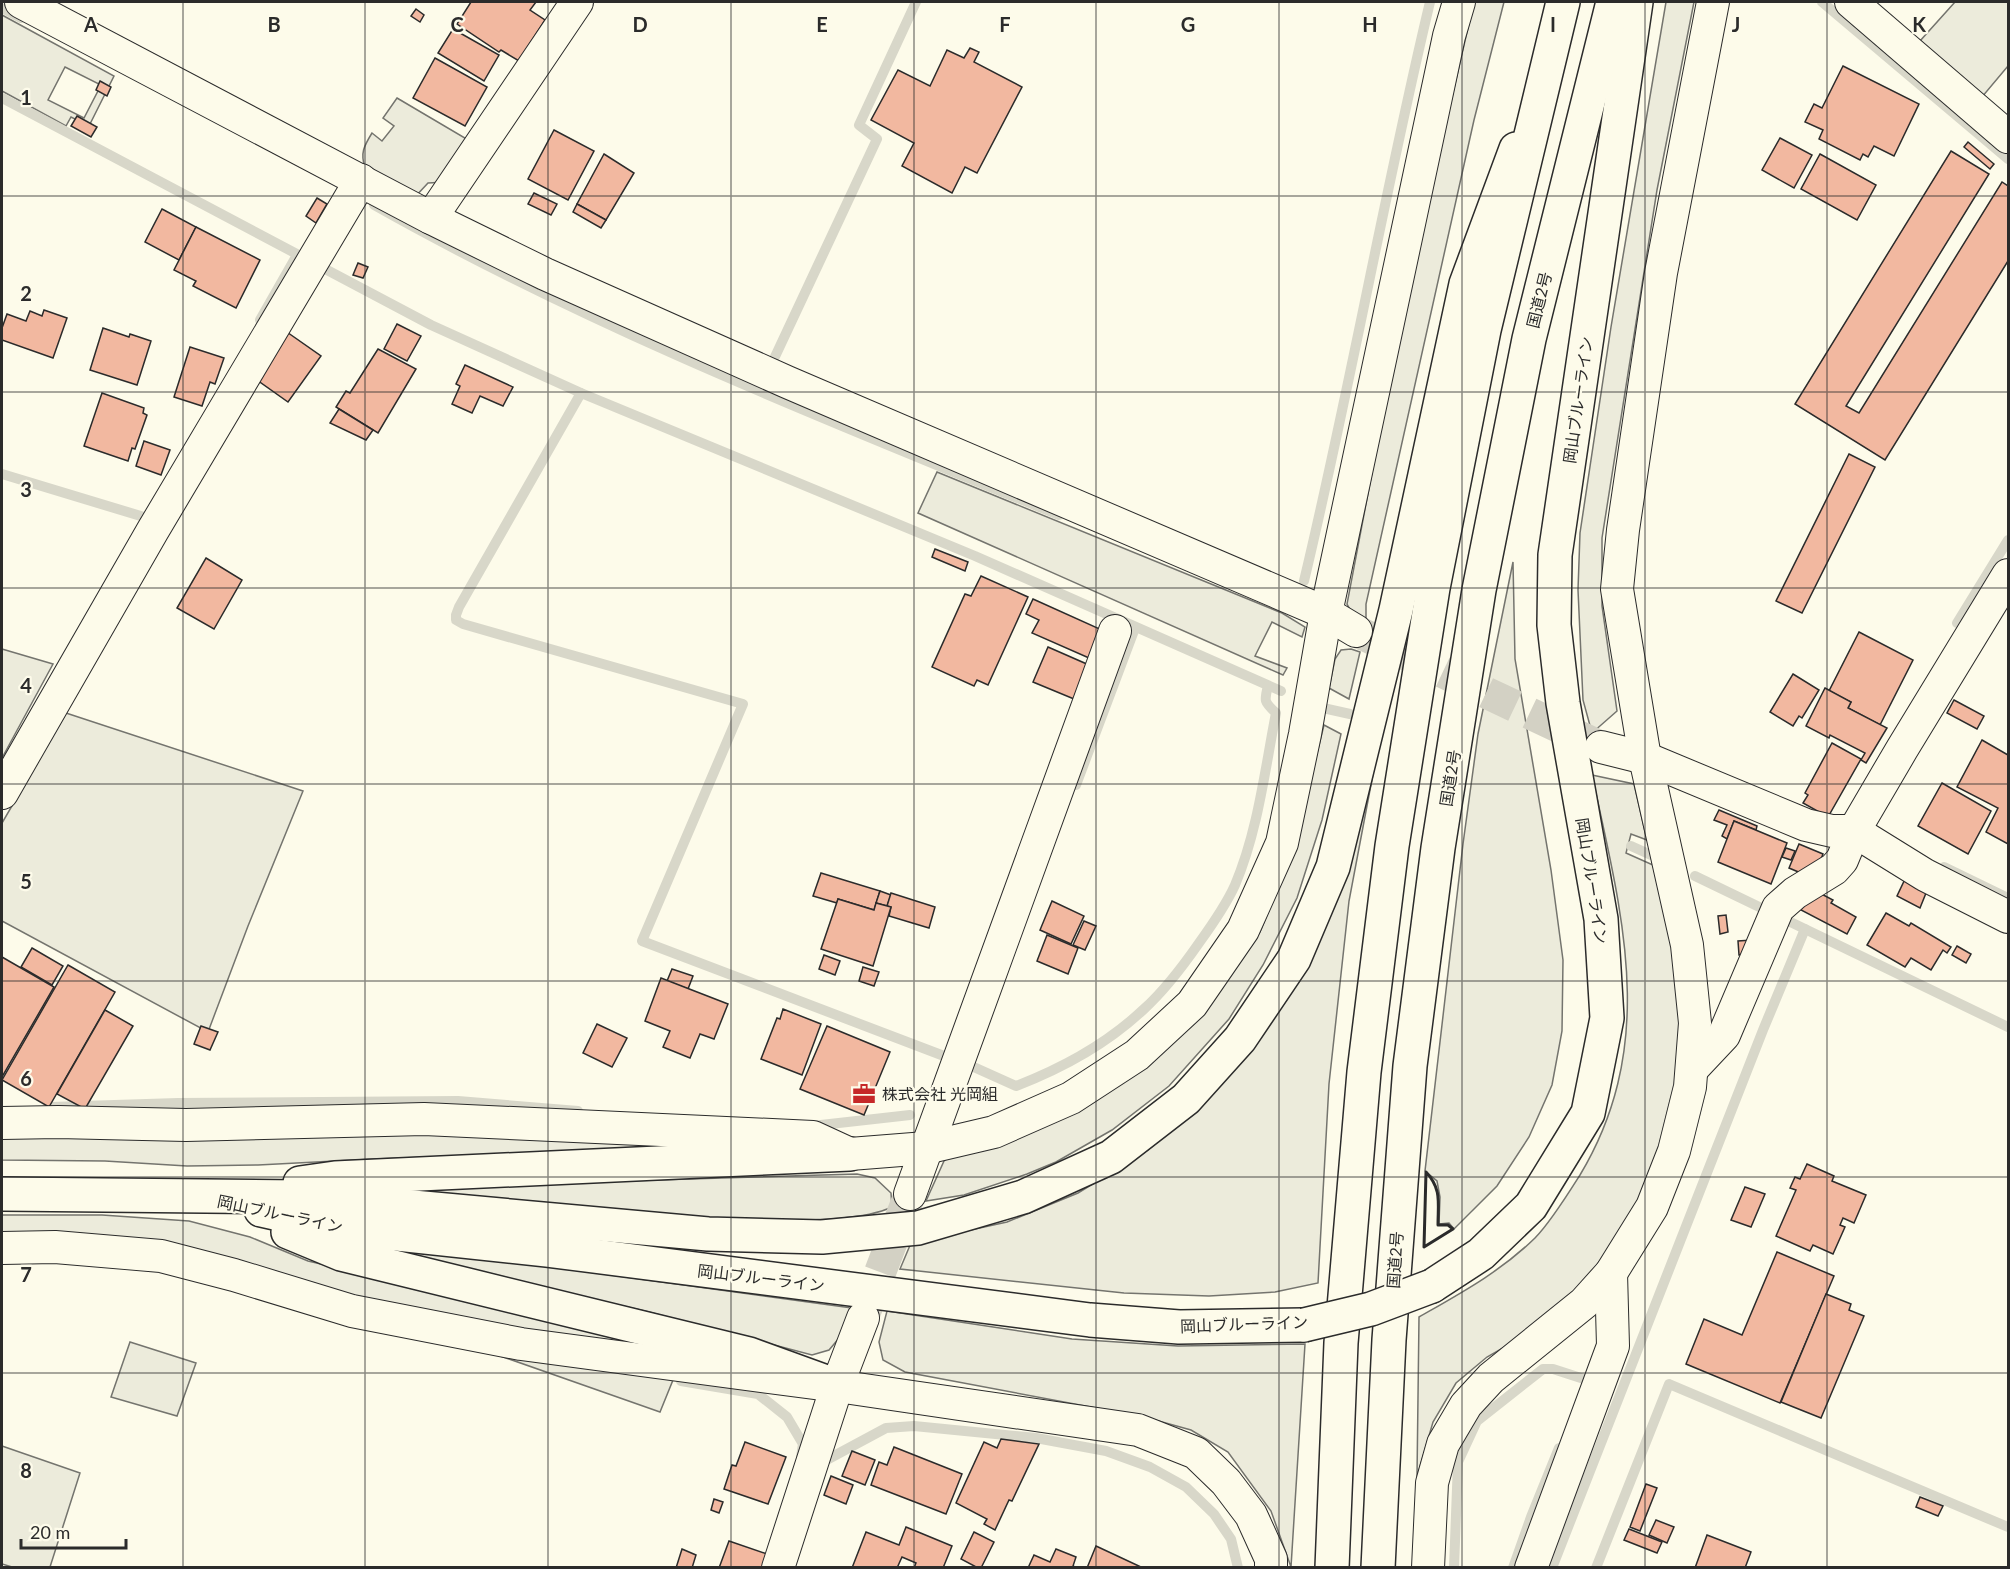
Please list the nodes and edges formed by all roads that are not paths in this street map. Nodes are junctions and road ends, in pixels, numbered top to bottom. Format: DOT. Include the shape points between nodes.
graph roads {
  1 [pos="21,2"];
  2 [pos="576,2"];
  3 [pos="1459,2"];
  4 [pos="1563,2"];
  5 [pos="1613,2"];
  6 [pos="1636,2"];
  7 [pos="1713,2"];
  8 [pos="1851,2"];
  9 [pos="1544,75"];
  10 [pos="2008,137"];
  11 [pos="356,189"];
  12 [pos="431,218"];
  13 [pos="2008,575"];
  14 [pos="1326,613"];
  15 [pos="1115,631"];
  16 [pos="1356,631"];
  17 [pos="1601,747"];
  18 [pos="1645,758"];
  19 [pos="2,793"];
  20 [pos="1854,831"];
  21 [pos="2008,916"];
  22 [pos="1692,1069"];
  23 [pos="2,1123"];
  24 [pos="926,1148"];
  25 [pos="850,1154"];
  26 [pos="2,1194"];
  27 [pos="909,1194"];
  28 [pos="203,1197"];
  29 [pos="2,1248"];
  30 [pos="1611,1273"];
  31 [pos="863,1318"];
  32 [pos="837,1386"];
  33 [pos="778,1568"];
  34 [pos="1271,1568"];
  35 [pos="1332,1568"];
  36 [pos="1378,1568"];
  37 [pos="1428,1568"];
  38 [pos="1531,1568"];
  1 -- 11 [label="street"];
  2 -- 12 [label="street"];
  3 -- 14 [label="street"];
  4 -- 9 [label="main road"];
  5 -- 36 [label="main road, 国道2号" via="1529,339 1479,590 1438,848 1410,1066 1389,1340"];
  6 -- 28 [label="main road, 岡山ブルーライン, bridge" via="1555,555 1554,625 1563,703 1601,919 1607,1018 1588,1113 1531,1206 1481,1254 1432,1286 1371,1309 1304,1325 1179,1327 1090,1320 547,1250 341,1228"];
  7 -- 18 [label="street" via="1661,273 1617,589"];
  8 -- 10 [label="street"];
  9 -- 28 [label="main road, 岡山ブルーライン" via="1466,284 1396,610 1333,867 1294,959 1240,1039 1186,1099 1111,1157 1023,1197 918,1228 822,1237 708,1234 303,1197"];
  9 -- 35 [label="main road" via="1484,330 1435,576 1392,846 1364,1072 1341,1343"];
  11 -- 12 [label="street"];
  11 -- 19 [label="street"];
  12 -- 14 [label="street" via="673,333"];
  13 -- 20 [label="street"];
  14 -- 16 [label="street"];
  14 -- 24 [label="street" via="1282,843 1243,930 1192,1004 1137,1055 1071,1098 994,1132"];
  15 -- 24 [label="street"];
  17 -- 18 [label="street"];
  18 -- 20 [label="street" via="1806,825"];
  18 -- 22 [label="street" via="1687,945 1695,1023"];
  20 -- 21 [label="street" via="1925,875"];
  20 -- 22 [label="street" via="1842,860 1795,893 1775,915 1724,1035"];
  22 -- 30 [label="street" via="1674,1151 1652,1207"];
  23 -- 25 [label="street" via="186,1125 423,1119 813,1137"];
  24 -- 25 [label="street"];
  24 -- 27 [label="street"];
  25 -- 28 [label="main road" via="335,1178"];
  26 -- 28 [label="main road, 岡山ブルーライン"];
  28 -- 32 [label="main road" via="341,1254 748,1354"];
  29 -- 32 [label="street" via="55,1247 161,1256 352,1311 521,1344"];
  30 -- 37 [label="street" via="1584,1303 1491,1378 1466,1405 1443,1444 1432,1483"];
  30 -- 38 [label="street" via="1613,1346"];
  31 -- 32 [label="street"];
  32 -- 33 [label="street"];
  32 -- 34 [label="street" via="1138,1430 1196,1453 1226,1482 1251,1515"];
}
